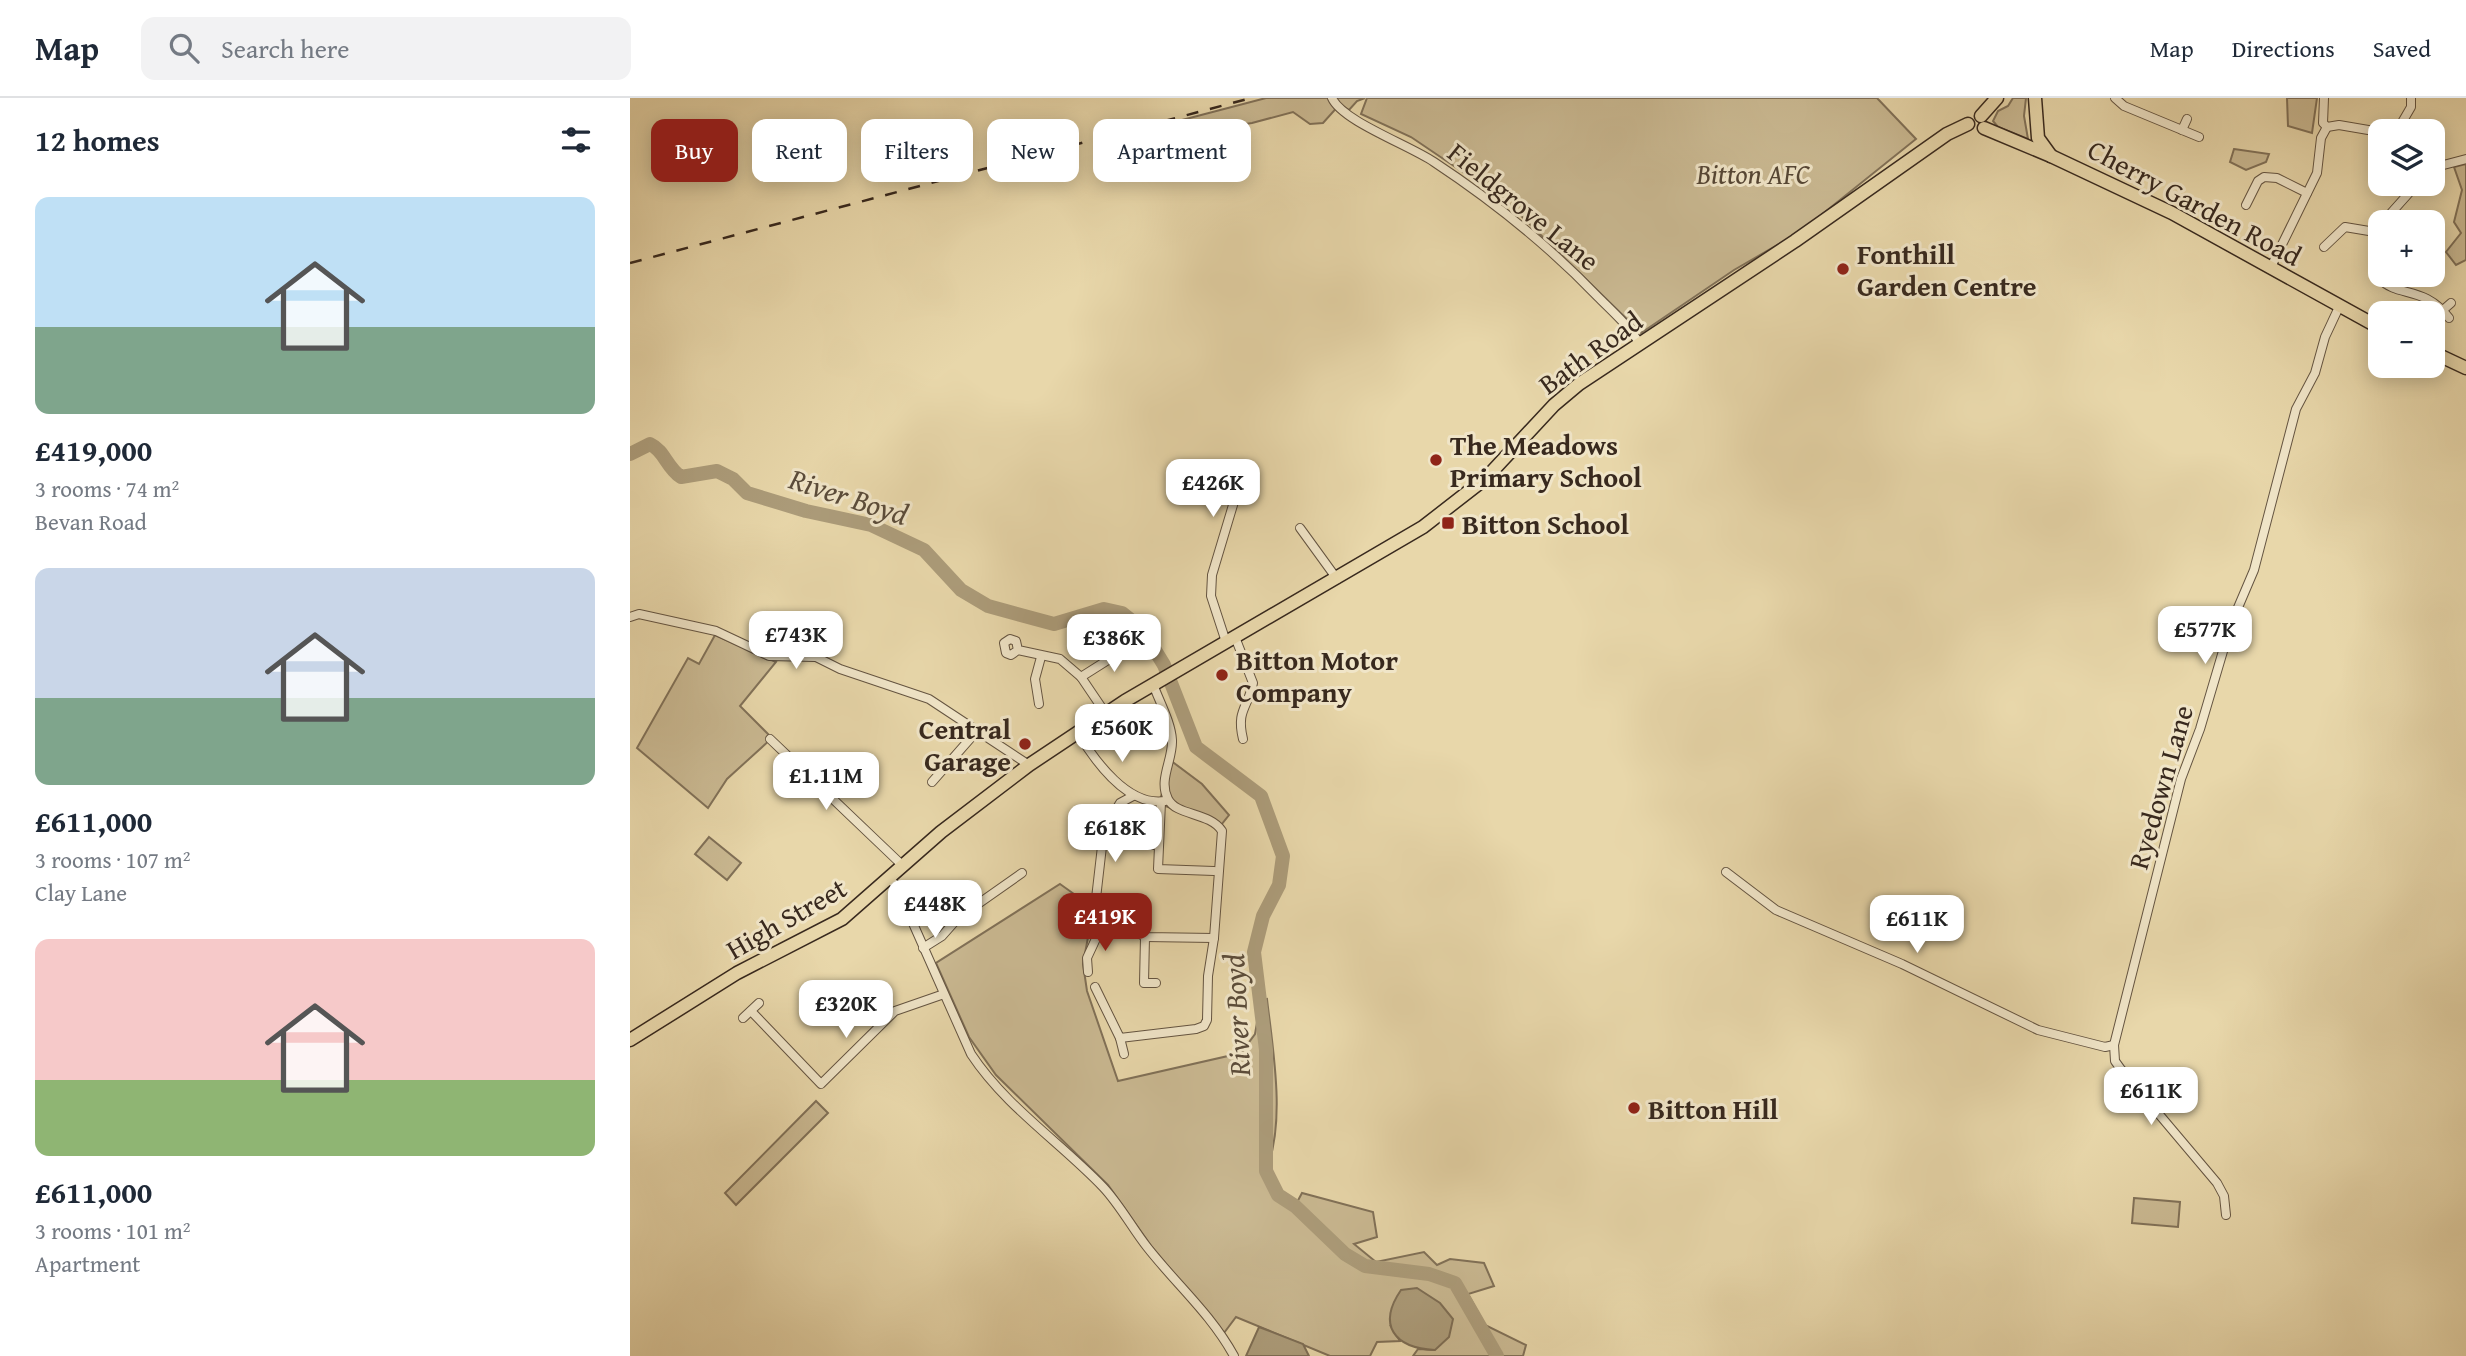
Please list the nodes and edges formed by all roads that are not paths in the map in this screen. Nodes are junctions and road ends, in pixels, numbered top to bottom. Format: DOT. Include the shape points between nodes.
graph roads {
  1 [pos="1332,98"];
  2 [pos="1997,98"];
  3 [pos="2035,98"];
  4 [pos="2115,98"];
  5 [pos="2324,98"];
  6 [pos="2412,98"];
  7 [pos="2187,119"];
  8 [pos="2404,119"];
  9 [pos="1982,122"];
  10 [pos="1968,124"];
  11 [pos="2327,127"];
  12 [pos="2182,130"];
  13 [pos="2368,130"];
  14 [pos="2199,137"];
  15 [pos="2051,156"];
  16 [pos="2466,159"];
  17 [pos="2445,165"];
  18 [pos="2307,193"];
  19 [pos="2406,196"];
  20 [pos="2246,205"];
  21 [pos="2394,210"];
  22 [pos="2368,227"];
  23 [pos="2331,246"];
  24 [pos="2270,269"];
  25 [pos="2392,287"];
  26 [pos="2431,301"];
  27 [pos="2451,303"];
  28 [pos="2339,307"];
  29 [pos="2445,308"];
  30 [pos="2445,313"];
  31 [pos="2449,318"];
  32 [pos="2368,322"];
  33 [pos="1640,345"];
  34 [pos="2445,358"];
  35 [pos="2466,368"];
  36 [pos="1236,495"];
  37 [pos="1300,528"];
  38 [pos="1336,579"];
  39 [pos="630,617"];
  40 [pos="1230,639"];
  41 [pos="1130,646"];
  42 [pos="1018,650"];
  43 [pos="1041,657"];
  44 [pos="1081,677"];
  45 [pos="1155,682"];
  46 [pos="1039,704"];
  47 [pos="1106,714"];
  48 [pos="976,732"];
  49 [pos="1078,733"];
  50 [pos="770,739"];
  51 [pos="1243,739"];
  52 [pos="1029,765"];
  53 [pos="932,782"];
  54 [pos="1133,796"];
  55 [pos="1164,801"];
  56 [pos="1131,845"];
  57 [pos="1159,845"];
  58 [pos="901,864"];
  59 [pos="1214,871"];
  60 [pos="1021,873"];
  61 [pos="1726,873"];
  62 [pos="888,878"];
  63 [pos="1100,930"];
  64 [pos="1145,937"];
  65 [pos="1214,938"];
  66 [pos="923,948"];
  67 [pos="1087,971"];
  68 [pos="1156,983"];
  69 [pos="1095,988"];
  70 [pos="944,994"];
  71 [pos="759,1003"];
  72 [pos="751,1011"];
  73 [pos="743,1018"];
  74 [pos="1120,1038"];
  75 [pos="630,1040"];
  76 [pos="2114,1045"];
  77 [pos="1124,1054"];
  78 [pos="2226,1215"];
  79 [pos="1234,1356"];
  1 -- 33 [label="street, Fieldgrove Lane" via="1336,108 1350,118 1411,148 1499,208 1592,291"];
  2 -- 9 [label="main road"];
  3 -- 15 [label="main road" via="2038,138"];
  4 -- 12 [label="street"];
  5 -- 11 [label="street" via="2323,123"];
  6 -- 8 [label="street"];
  7 -- 12 [label="street"];
  9 -- 10 [label="main road, Cherry Garden Road" via="1975,132"];
  9 -- 15 [label="main road, Cherry Garden Road"];
  10 -- 33 [label="main road, Bath Road"];
  11 -- 13 [label="street"];
  11 -- 18 [label="street" via="2321,138 2317,173"];
  12 -- 14 [label="street"];
  15 -- 24 [label="main road, Cherry Garden Road" via="2172,213"];
  16 -- 17 [label="street"];
  18 -- 20 [label="street" via="2277,178 2264,177"];
  18 -- 24 [label="street"];
  19 -- 21 [label="street"];
  22 -- 23 [label="street" via="2349,226"];
  24 -- 28 [label="main road, Cherry Garden Road"];
  25 -- 26 [label="street"];
  27 -- 29 [label="street"];
  28 -- 32 [label="main road, Cherry Garden Road"];
  28 -- 76 [label="street, Ryedown Lane" via="2315,373 2296,409 2254,570 2231,624 2181,779"];
  30 -- 31 [label="street"];
  33 -- 38 [label="main road, Bath Road" via="1554,405 1456,504"];
  34 -- 35 [label="main road"];
  36 -- 40 [label="street" via="1212,575 1211,596"];
  37 -- 38 [label="street"];
  38 -- 40 [label="main road, Bath Road"];
  39 -- 48 [label="street" via="639,614 716,631 769,656 816,657 929,699"];
  40 -- 45 [label="main road, Bath Road"];
  40 -- 51 [label="street" via="1253,683 1241,711"];
  41 -- 44 [label="street"];
  42 -- 43 [label="street"];
  43 -- 44 [label="street" via="1060,659"];
  43 -- 46 [label="street" via="1035,680"];
  44 -- 47 [label="street"];
  45 -- 47 [label="main road"];
  45 -- 55 [label="street" via="1172,737"];
  47 -- 49 [label="main road"];
  48 -- 52 [label="street"];
  48 -- 53 [label="street"];
  49 -- 52 [label="main road, High Street"];
  49 -- 54 [label="street" via="1089,751"];
  50 -- 58 [label="street"];
  52 -- 58 [label="main road, High Street"];
  54 -- 55 [label="street"];
  54 -- 63 [label="street" via="1120,803 1104,829 1095,907"];
  55 -- 57 [label="street"];
  55 -- 65 [label="street" via="1217,822 1222,831"];
  56 -- 57 [label="street"];
  57 -- 59 [label="street" via="1158,869"];
  58 -- 62 [label="main road, High Street"];
  60 -- 66 [label="street"];
  61 -- 76 [label="street" via="1776,910 2038,1030 2105,1047"];
  62 -- 66 [label="street" via="896,885"];
  62 -- 75 [label="main road, High Street" via="842,919 713,987"];
  63 -- 64 [label="street" via="1137,932"];
  63 -- 67 [label="street" via="1087,958"];
  64 -- 65 [label="street"];
  64 -- 68 [label="street" via="1144,983"];
  65 -- 74 [label="street" via="1204,1026"];
  66 -- 70 [label="street"];
  69 -- 74 [label="street"];
  70 -- 72 [label="street" via="895,1011 821,1084"];
  70 -- 79 [label="street" via="981,1070 1104,1188 1149,1249 1209,1317"];
  71 -- 72 [label="street"];
  72 -- 73 [label="street"];
  74 -- 77 [label="street"];
  76 -- 78 [label="street" via="2120,1068 2217,1182"];
}
